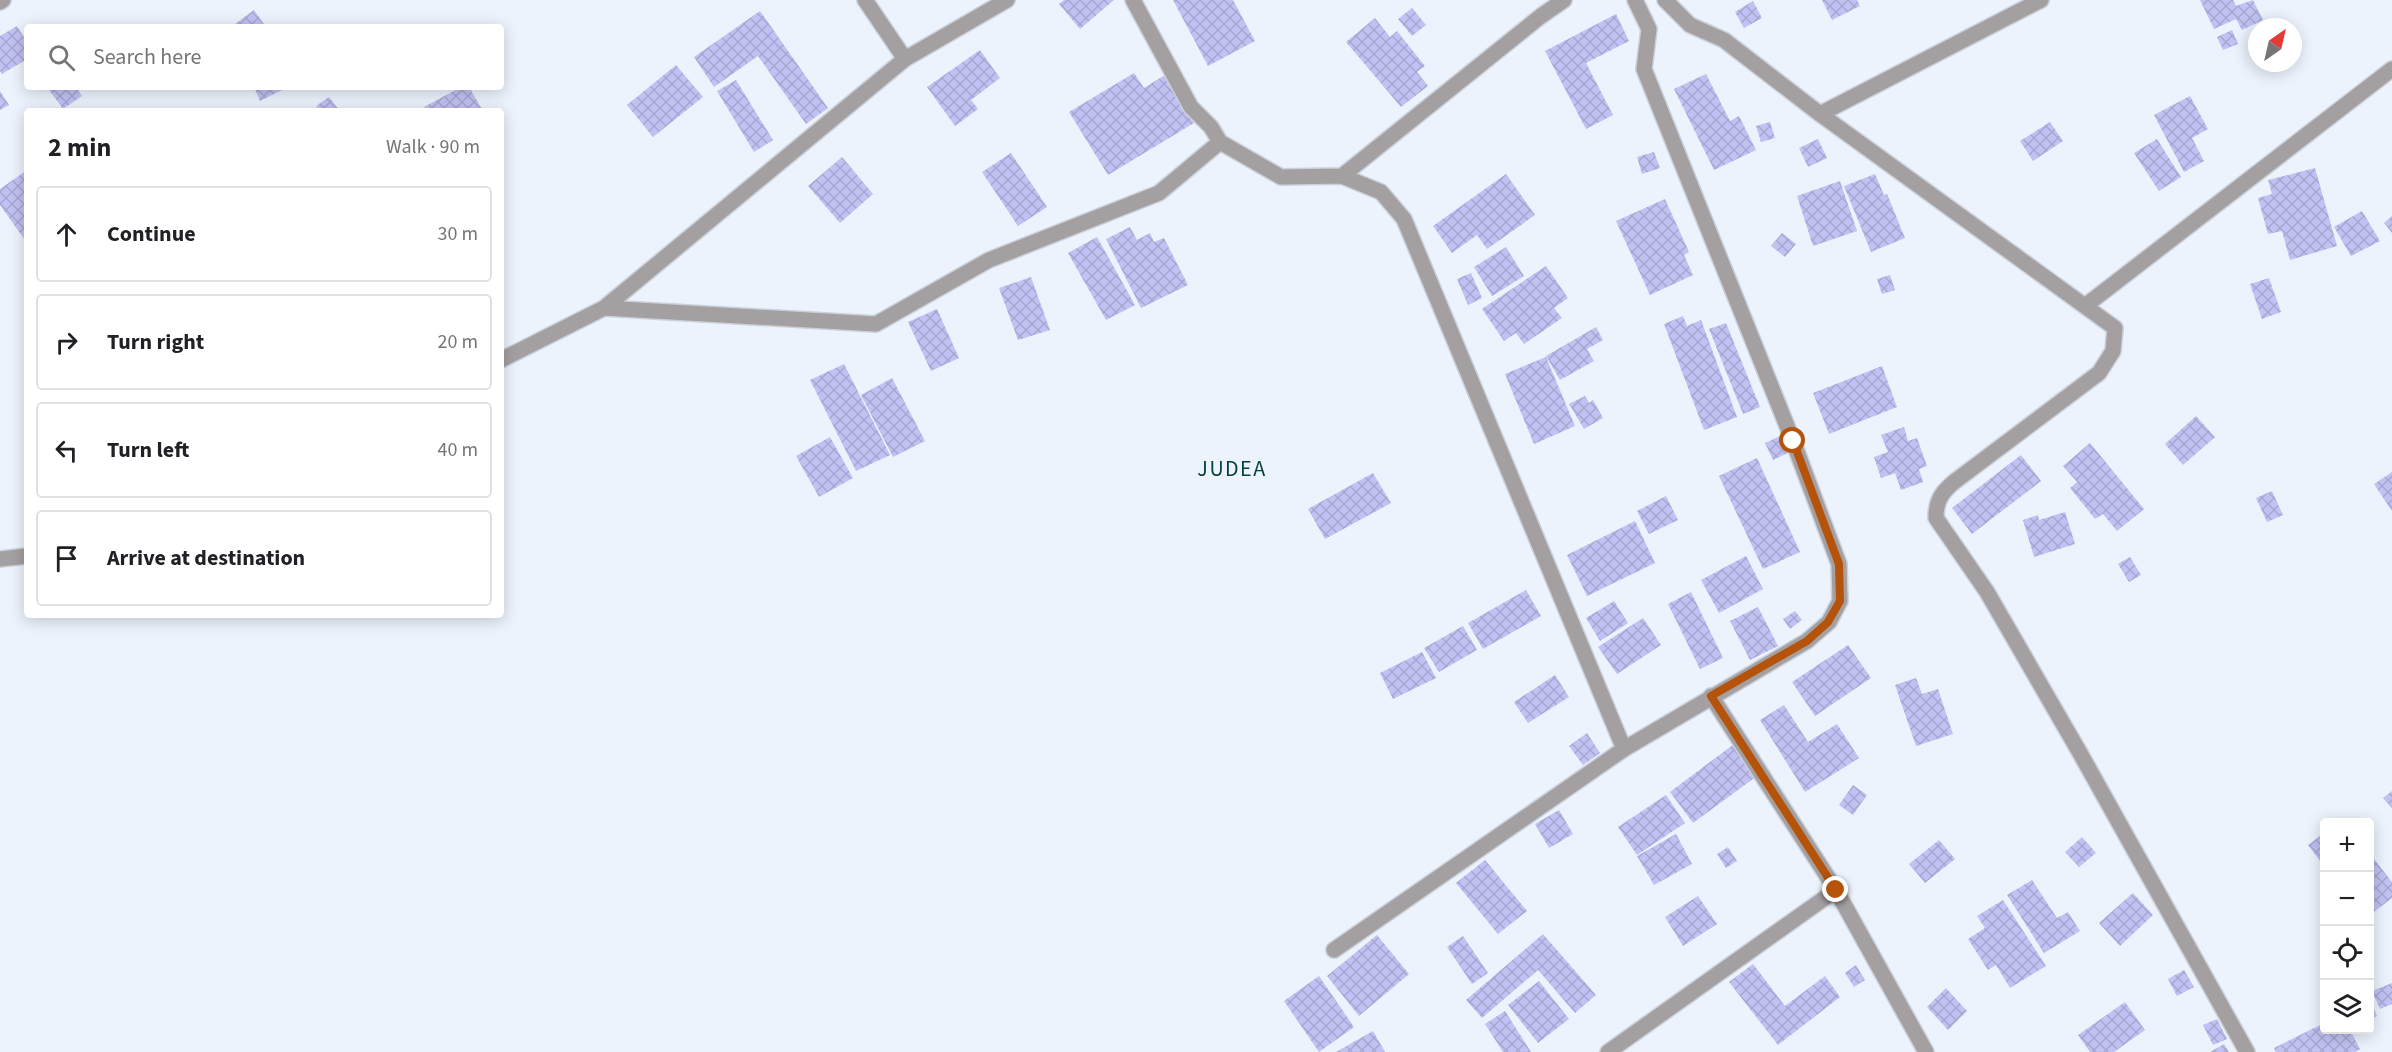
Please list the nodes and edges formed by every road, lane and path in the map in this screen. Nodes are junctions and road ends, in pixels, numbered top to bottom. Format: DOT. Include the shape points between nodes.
graph roads {
  1 [pos="865,0"];
  2 [pos="1008,0"];
  3 [pos="1133,0"];
  4 [pos="1564,0"];
  5 [pos="1635,0"];
  6 [pos="1665,0"];
  7 [pos="2040,0"];
  8 [pos="905,59"];
  9 [pos="2392,69"];
  10 [pos="1820,114"];
  11 [pos="1220,142"];
  12 [pos="1342,176"];
  13 [pos="2085,306"];
  14 [pos="604,308"];
  15 [pos="504,358"];
  16 [pos="24,556"];
  17 [pos="0,559"];
  18 [pos="1711,696"];
  19 [pos="1624,749"];
  20 [pos="1836,890"];
  21 [pos="1334,950"];
  22 [pos="1608,1052"];
  23 [pos="1926,1052"];
  24 [pos="2247,1052"];
  1 -- 8 [label="street"];
  2 -- 8 [label="street"];
  3 -- 11 [label="street" via="1191,107"];
  4 -- 12 [label="street"];
  5 -- 18 [label="street" via="1649,29 1644,69 1839,564 1840,601 1828,622 1807,641"];
  6 -- 10 [label="street" via="1690,25 1724,40"];
  7 -- 10 [label="street"];
  8 -- 14 [label="street"];
  9 -- 13 [label="street"];
  10 -- 13 [label="street"];
  11 -- 12 [label="street" via="1281,177"];
  11 -- 14 [label="street" via="1159,193 989,260 876,324"];
  12 -- 19 [label="street" via="1381,192 1404,219"];
  13 -- 24 [label="street" via="2115,328 2113,351 2099,373 1954,482 1942,493 1936,518 1987,592"];
  14 -- 15 [label="street"];
  16 -- 17 [label="street"];
  18 -- 19 [label="street"];
  18 -- 20 [label="street"];
  19 -- 21 [label="street"];
  20 -- 22 [label="street"];
  20 -- 23 [label="street"];
}
